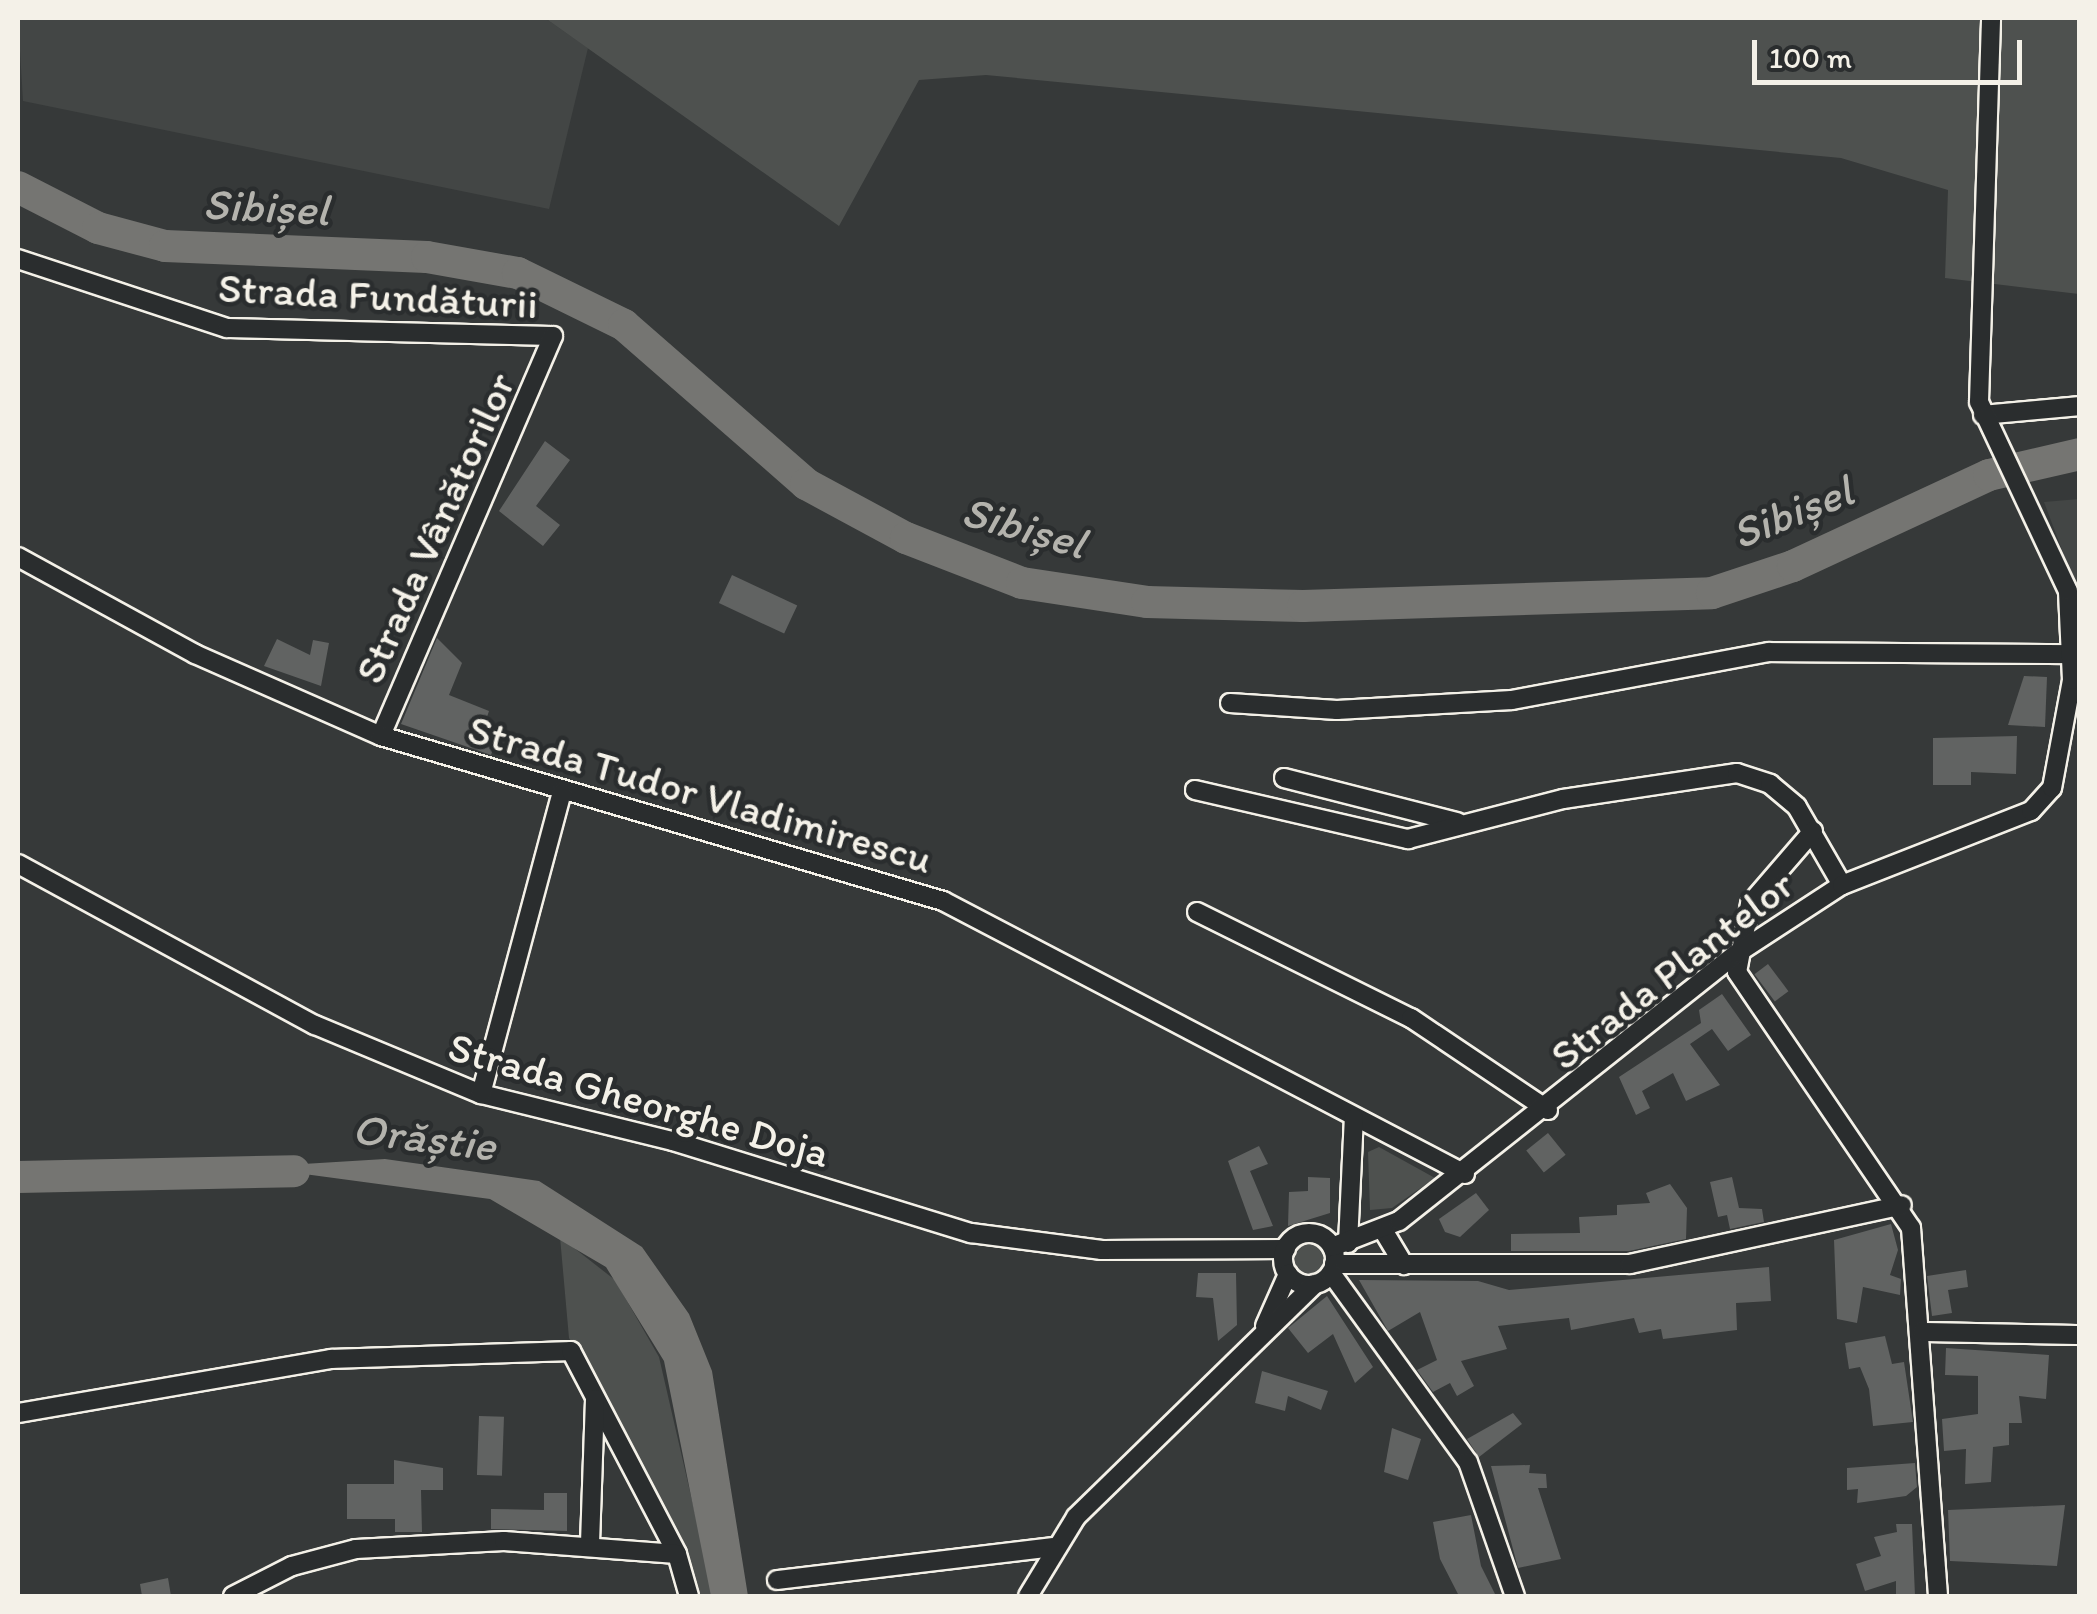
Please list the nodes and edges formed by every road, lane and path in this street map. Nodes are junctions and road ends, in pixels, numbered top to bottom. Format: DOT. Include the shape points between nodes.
graph roads {
  1 [pos="1991,18"];
  2 [pos="18,259"];
  3 [pos="554,350"];
  4 [pos="2080,406"];
  5 [pos="1984,419"];
  6 [pos="18,557"];
  7 [pos="2074,654"];
  8 [pos="1230,703"];
  9 [pos="382,736"];
  10 [pos="1284,778"];
  11 [pos="1195,790"];
  12 [pos="562,792"];
  13 [pos="1470,822"];
  14 [pos="1813,831"];
  15 [pos="18,864"];
  16 [pos="1842,885"];
  17 [pos="1197,912"];
  18 [pos="1736,954"];
  19 [pos="480,1094"];
  20 [pos="1548,1110"];
  21 [pos="1354,1118"];
  22 [pos="1465,1174"];
  23 [pos="1902,1205"];
  24 [pos="1383,1230"];
  25 [pos="1286,1248"];
  26 [pos="1332,1262"];
  27 [pos="1404,1265"];
  28 [pos="1288,1274"];
  29 [pos="1263,1331"];
  30 [pos="1922,1332"];
  31 [pos="2080,1335"];
  32 [pos="595,1398"];
  33 [pos="18,1413"];
  34 [pos="590,1542"];
  35 [pos="1053,1547"];
  36 [pos="677,1554"];
  37 [pos="777,1580"];
  38 [pos="233,1596"];
  39 [pos="690,1596"];
  40 [pos="1028,1596"];
  41 [pos="1515,1596"];
  42 [pos="1938,1596"];
  1 -- 5 [label="street" via="1978,292"];
  2 -- 3 [label="street, Strada Fundăturii" via="227,328 544,332"];
  3 -- 9 [label="street, Strada Vânătorilor"];
  4 -- 5 [label="street"];
  5 -- 7 [label="street, Strada Plantelor" via="2068,591"];
  6 -- 9 [label="street, Strada Tudor Vladimirescu" via="182,647"];
  7 -- 8 [label="street" via="1769,652 1529,698 1374,710"];
  7 -- 16 [label="street, Strada Plantelor" via="2064,748 2044,801"];
  9 -- 12 [label="street, Strada Tudor Vladimirescu"];
  10 -- 13 [label="street" via="1428,820"];
  11 -- 13 [label="street" via="1382,836 1428,836"];
  12 -- 19 [label="street"];
  12 -- 21 [label="street, Strada Tudor Vladimirescu" via="943,901"];
  13 -- 14 [label="street" via="1736,773 1785,795"];
  14 -- 16 [label="street"];
  14 -- 18 [label="street" via="1750,904"];
  15 -- 19 [label="street, Strada Gheorghe Doja" via="315,1026"];
  16 -- 18 [label="street, Strada Plantelor"];
  17 -- 20 [label="street" via="1412,1018"];
  18 -- 20 [label="street, Strada Plantelor"];
  18 -- 23 [label="street" via="1741,986"];
  19 -- 25 [label="street, Strada Gheorghe Doja" via="672,1141 971,1233 1102,1250"];
  20 -- 22 [label="street, Strada Plantelor"];
  21 -- 22 [label="street, Strada Tudor Vladimirescu"];
  21 -- 26 [label="street"];
  22 -- 24 [label="street, Strada Plantelor"];
  23 -- 27 [label="street" via="1644,1262"];
  23 -- 30 [label="street"];
  24 -- 26 [label="street, Strada Plantelor"];
  24 -- 27 [label="street"];
  25 -- 26 [label="street, Strada Gheorghe Doja" via="1312,1233"];
  25 -- 28 [label="street"];
  26 -- 27 [label="street"];
  26 -- 28 [label="street"];
  26 -- 29 [label="street, Strada Plantelor"];
  26 -- 41 [label="street" via="1468,1462"];
  28 -- 29 [label="street, Strada Plantelor"];
  29 -- 35 [label="street, Strada Plantelor"];
  30 -- 31 [label="street"];
  30 -- 42 [label="street"];
  32 -- 33 [label="street" via="570,1351 331,1359"];
  32 -- 34 [label="street"];
  32 -- 36 [label="street"];
  34 -- 36 [label="street"];
  34 -- 38 [label="street" via="341,1552"];
  35 -- 37 [label="street"];
  35 -- 40 [label="street, Strada Plantelor"];
  36 -- 39 [label="street"];
}
